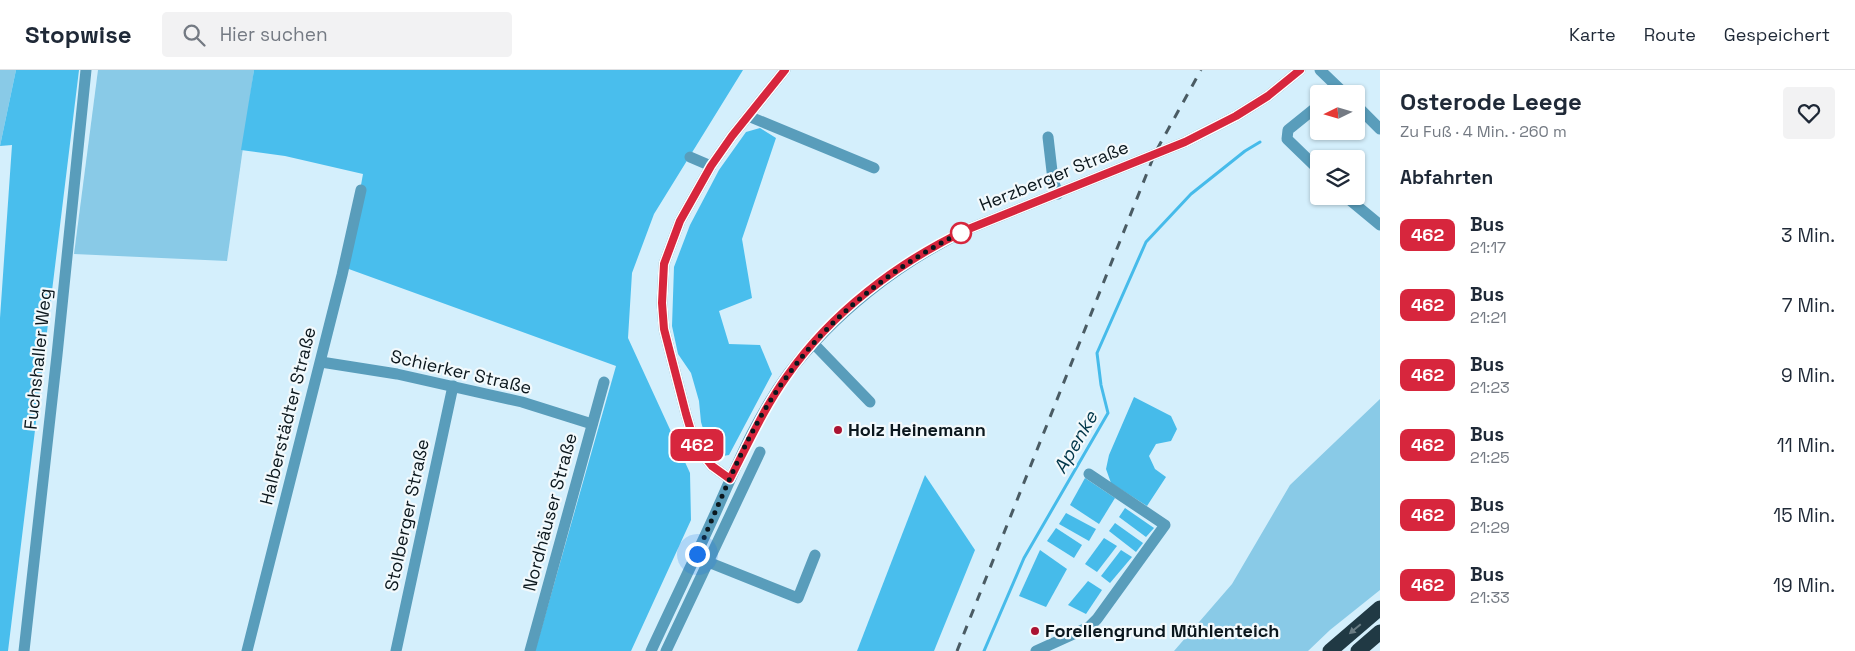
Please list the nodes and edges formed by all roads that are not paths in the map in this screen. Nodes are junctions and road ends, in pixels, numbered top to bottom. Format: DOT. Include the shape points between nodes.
graph roads {
  1 [pos="86,70"];
  2 [pos="785,70"];
  3 [pos="1300,70"];
  4 [pos="1320,70"];
  5 [pos="1333,82"];
  6 [pos="1332,85"];
  7 [pos="1336,85"];
  8 [pos="1310,112"];
  9 [pos="1365,114"];
  10 [pos="748,116"];
  11 [pos="1380,129"];
  12 [pos="1048,137"];
  13 [pos="690,157"];
  14 [pos="1310,161"];
  15 [pos="711,166"];
  16 [pos="874,168"];
  17 [pos="361,190"];
  18 [pos="1058,194"];
  19 [pos="1356,205"];
  20 [pos="1380,225"];
  21 [pos="813,343"];
  22 [pos="321,362"];
  23 [pos="604,382"];
  24 [pos="453,386"];
  25 [pos="870,402"];
  26 [pos="592,424"];
  27 [pos="760,452"];
  28 [pos="1089,474"];
  29 [pos="730,479"];
  30 [pos="815,555"];
  31 [pos="708,562"];
  32 [pos="1380,608"];
  33 [pos="1380,632"];
  34 [pos="24,651"];
  35 [pos="247,651"];
  36 [pos="396,651"];
  37 [pos="530,651"];
  38 [pos="651,651"];
  39 [pos="666,651"];
  40 [pos="1036,651"];
  41 [pos="1330,651"];
  42 [pos="1358,651"];
  1 -- 34 [label="street, Fuchshaller Weg"];
  2 -- 10 [label="street"];
  3 -- 18 [label="street, Herzberger Straße" via="1236,116 1185,142"];
  4 -- 5 [label="street"];
  5 -- 6 [label="street"];
  5 -- 7 [label="street"];
  8 -- 14 [label="street" via="1288,130 1287,139"];
  9 -- 11 [label="street"];
  10 -- 15 [label="street"];
  10 -- 16 [label="street"];
  12 -- 18 [label="street" via="1053,180"];
  13 -- 15 [label="street"];
  15 -- 29 [label="street" via="680,221 664,264 662,303 664,329 694,441 712,466"];
  17 -- 22 [label="street, Halberstädter Straße"];
  18 -- 21 [label="street, Herzberger Straße" via="939,243 872,288"];
  19 -- 20 [label="street"];
  21 -- 25 [label="street"];
  21 -- 29 [label="street, Herzberger Straße" via="774,396"];
  22 -- 24 [label="street, Schierker Straße"];
  22 -- 35 [label="street, Halberstädter Straße"];
  23 -- 26 [label="street, Nordhäuser Straße"];
  24 -- 26 [label="street, Schierker Straße" via="522,402"];
  24 -- 36 [label="street, Stolberger Straße"];
  26 -- 37 [label="street, Nordhäuser Straße"];
  27 -- 31 [label="street"];
  28 -- 40 [label="street" via="1164,525 1089,627"];
  29 -- 38 [label="street, Herzberger Straße"];
  30 -- 31 [label="street" via="798,598"];
  31 -- 39 [label="street"];
  32 -- 41 [label="highway, one-way"];
  33 -- 42 [label="highway"];
}
